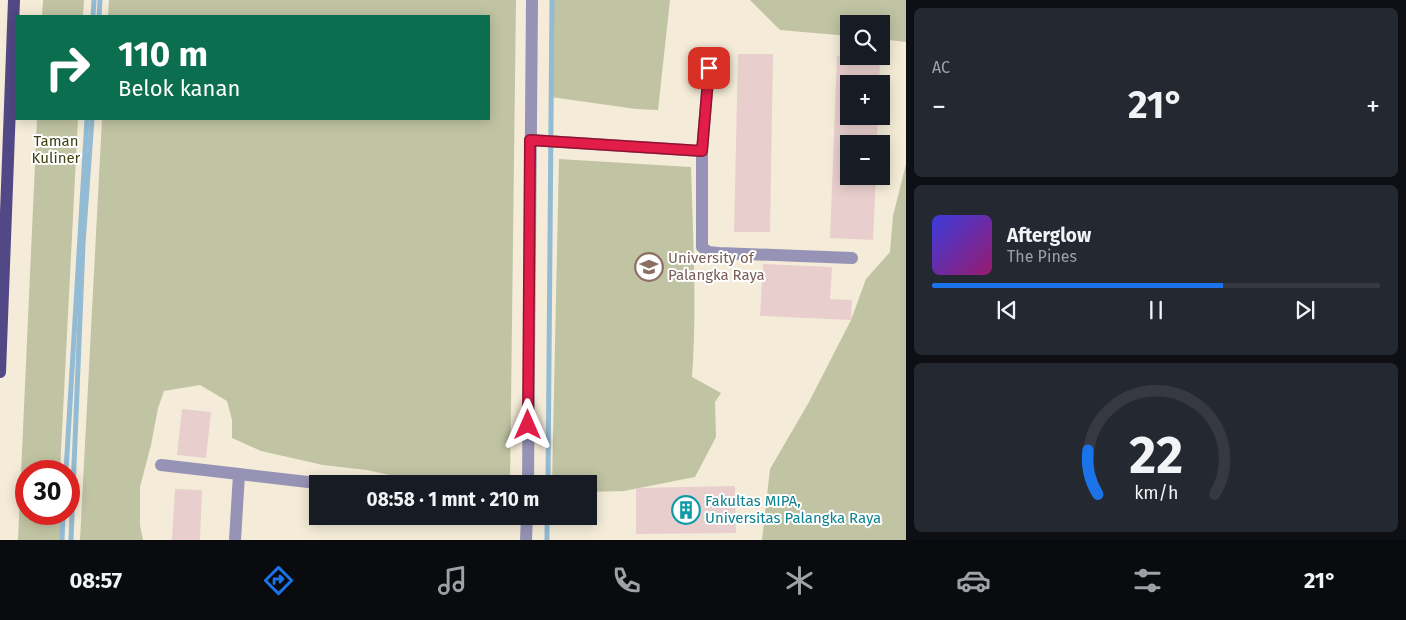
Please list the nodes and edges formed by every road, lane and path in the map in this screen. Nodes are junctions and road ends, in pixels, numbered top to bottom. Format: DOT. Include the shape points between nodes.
graph roads {
  1 [pos="14,0"];
  2 [pos="532,0"];
  3 [pos="709,68"];
  4 [pos="537,140"];
  5 [pos="702,151"];
  6 [pos="852,258"];
  7 [pos="0,372"];
  8 [pos="161,465"];
  9 [pos="239,474"];
  10 [pos="528,475"];
  11 [pos="309,482"];
  12 [pos="527,525"];
  13 [pos="236,540"];
  14 [pos="526,540"];
  1 -- 7 [label="main road"];
  2 -- 4 [label="street"];
  3 -- 5 [label="street"];
  4 -- 5 [label="street"];
  4 -- 10 [label="street"];
  5 -- 6 [label="street" via="701,236 702,247 708,252"];
  8 -- 9 [label="street"];
  9 -- 11 [label="street"];
  9 -- 13 [label="street"];
  12 -- 14 [label="street"];
}
